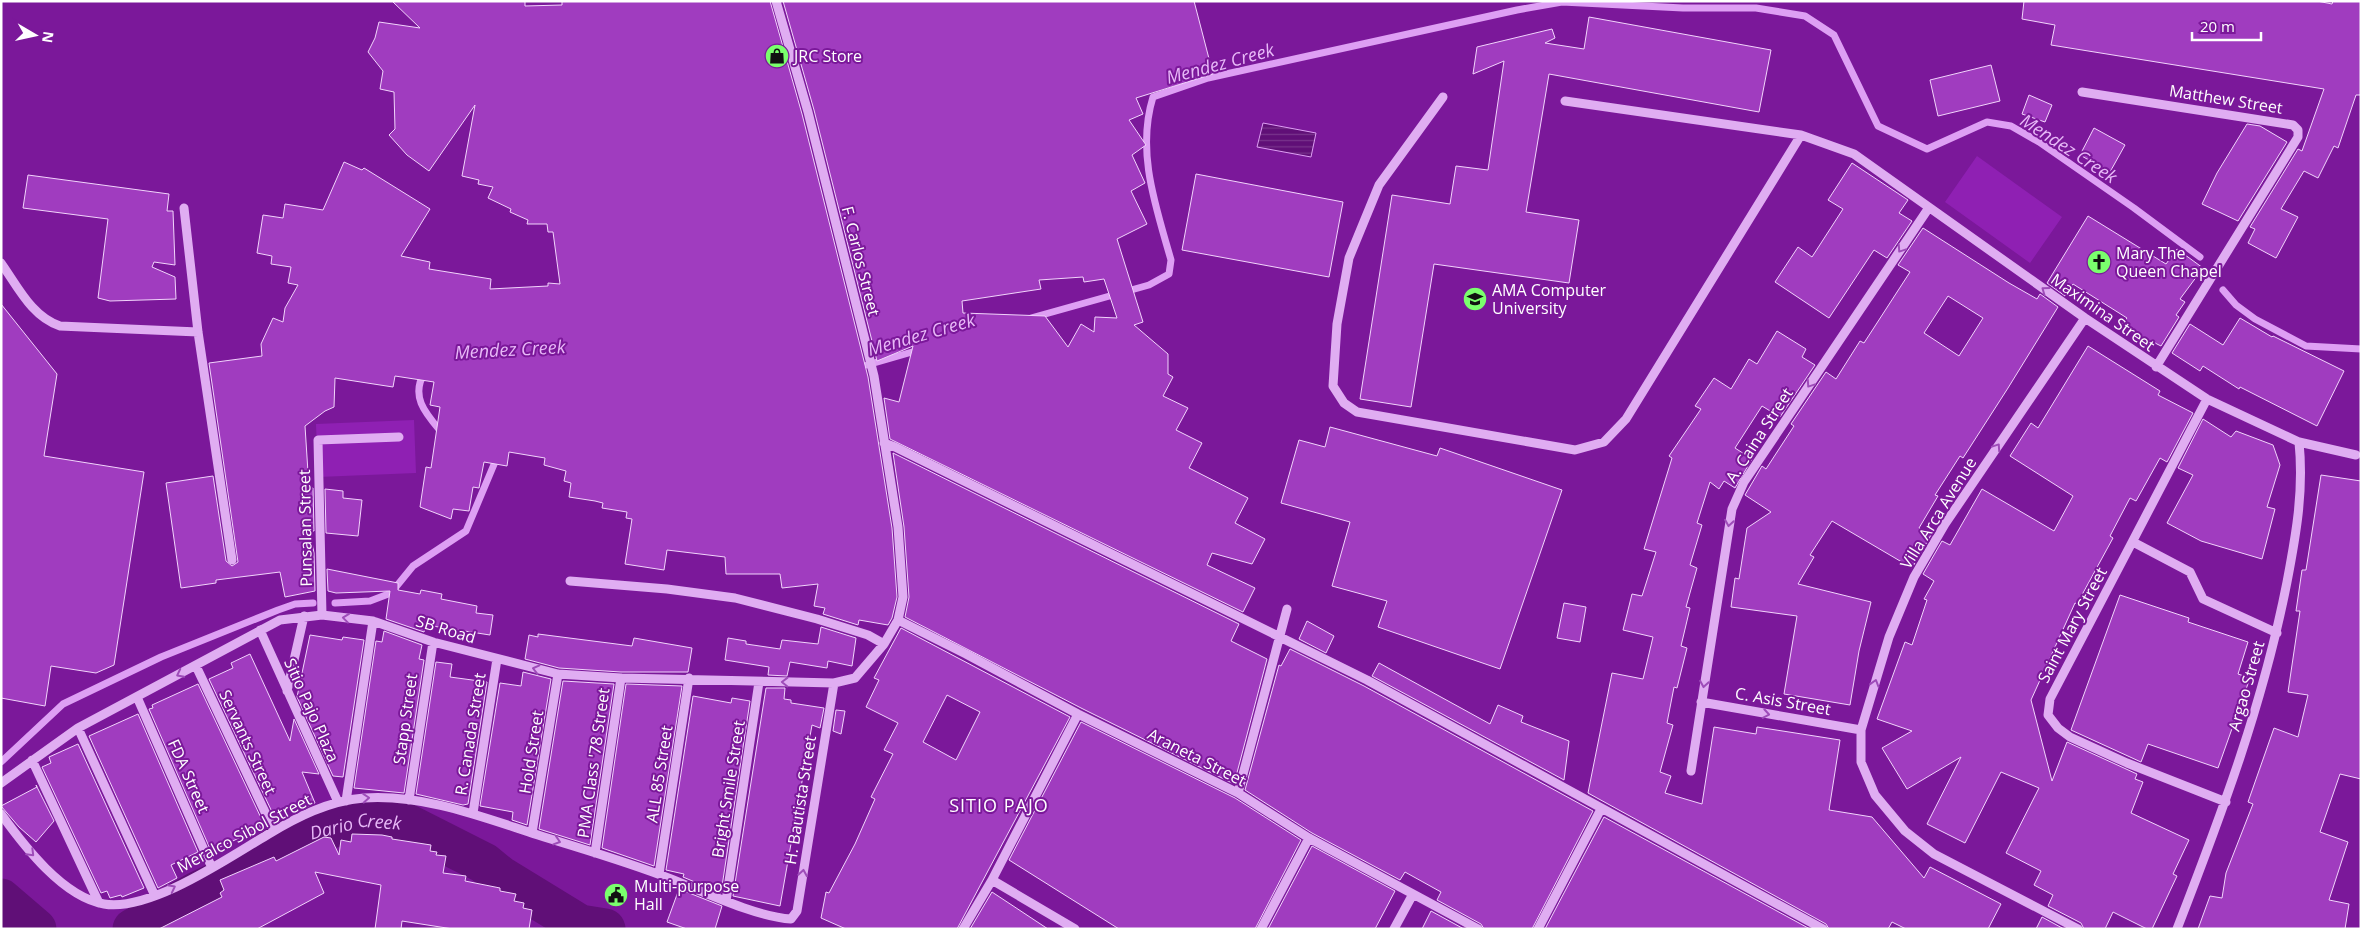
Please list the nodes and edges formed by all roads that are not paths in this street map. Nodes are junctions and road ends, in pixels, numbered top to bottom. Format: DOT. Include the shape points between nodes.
graph roads {
  1 [pos="776,1"];
  2 [pos="2082,92"];
  3 [pos="1443,97"];
  4 [pos="1565,101"];
  5 [pos="1801,135"];
  6 [pos="184,208"];
  7 [pos="1928,209"];
  8 [pos="1,262"];
  9 [pos="2085,318"];
  10 [pos="198,332"];
  11 [pos="2156,367"];
  12 [pos="2207,399"];
  13 [pos="398,437"];
  14 [pos="2299,442"];
  15 [pos="884,443"];
  16 [pos="2356,455"];
  17 [pos="2133,542"];
  18 [pos="232,560"];
  19 [pos="570,581"];
  20 [pos="1287,609"];
  21 [pos="322,615"];
  22 [pos="304,616"];
  23 [pos="898,620"];
  24 [pos="373,621"];
  25 [pos="260,630"];
  26 [pos="2277,633"];
  27 [pos="1278,637"];
  28 [pos="433,642"];
  29 [pos="884,644"];
  30 [pos="497,660"];
  31 [pos="196,666"];
  32 [pos="558,674"];
  33 [pos="621,678"];
  34 [pos="689,678"];
  35 [pos="759,682"];
  36 [pos="834,683"];
  37 [pos="287,691"];
  38 [pos="137,697"];
  39 [pos="1701,702"];
  40 [pos="1078,714"];
  41 [pos="78,728"];
  42 [pos="1861,730"];
  43 [pos="32,760"];
  44 [pos="1691,771"];
  45 [pos="1,783"];
  46 [pos="1238,793"];
  47 [pos="408,800"];
  48 [pos="342,802"];
  49 [pos="2226,802"];
  50 [pos="1601,809"];
  51 [pos="473,813"];
  52 [pos="1,814"];
  53 [pos="274,831"];
  54 [pos="532,833"];
  55 [pos="1309,838"];
  56 [pos="595,853"];
  57 [pos="212,868"];
  58 [pos="659,874"];
  59 [pos="992,880"];
  60 [pos="1413,894"];
  61 [pos="155,896"];
  62 [pos="726,901"];
  63 [pos="99,903"];
  64 [pos="791,919"];
  65 [pos="963,929"];
  66 [pos="1075,929"];
  67 [pos="1261,929"];
  68 [pos="1394,929"];
  69 [pos="1478,929"];
  70 [pos="1538,929"];
  71 [pos="1823,929"];
  72 [pos="2078,929"];
  73 [pos="2177,929"];
  1 -- 15 [label="street, F. Carlos Street" via="808,112 874,376"];
  2 -- 11 [label="street, Matthew Street" via="2293,125 2298,130 2298,137"];
  3 -- 5 [label="street" via="1379,185 1349,258 1337,324 1333,386 1344,403 1357,412 1575,450 1604,442 1626,419"];
  4 -- 5 [label="street, Maximina Street"];
  5 -- 7 [label="street, Maximina Street" via="1854,154"];
  6 -- 10 [label="street"];
  9 -- 7 [label="street, Maximina Street, one-way"];
  7 -- 39 [label="street, A. Caina Street, one-way" via="1744,482 1732,509"];
  8 -- 10 [label="street" via="36,313 47,322 60,326"];
  9 -- 11 [label="street, Maximina Street"];
  42 -- 9 [label="street, Villa Arca Avenue, one-way" via="1889,637 1914,577 1945,524"];
  10 -- 18 [label="street"];
  11 -- 12 [label="street, Maximina Street"];
  12 -- 14 [label="street, Maximina Street"];
  12 -- 17 [label="street, Saint Mary Street"];
  13 -- 21 [label="street, Punsalan Street" via="318,440"];
  14 -- 16 [label="street, Maximina Street"];
  14 -- 26 [label="street, Argao Street" via="2302,489 2299,517"];
  15 -- 23 [label="street, F. Carlos Street" via="898,527 903,597"];
  15 -- 27 [label="street"];
  17 -- 26 [label="street" via="2190,572 2203,599"];
  17 -- 49 [label="street, Saint Mary Street" via="2050,699 2048,715 2070,737"];
  19 -- 29 [label="street" via="735,598 834,624"];
  20 -- 27 [label="street"];
  21 -- 22 [label="street, SB Road"];
  24 -- 21 [label="street, SB Road, one-way"];
  22 -- 25 [label="street, SB Road" via="280,620"];
  22 -- 37 [label="street"];
  23 -- 29 [label="street, SB Road"];
  23 -- 40 [label="street, Araneta Street"];
  24 -- 28 [label="street, SB Road"];
  24 -- 48 [label="street"];
  25 -- 31 [label="street, SB Road"];
  25 -- 37 [label="street, Sitio Pajo Plaza"];
  26 -- 49 [label="street, Argao Street" via="2264,686"];
  27 -- 46 [label="street"];
  27 -- 50 [label="street" via="1367,680"];
  28 -- 30 [label="street, SB Road"];
  28 -- 47 [label="street, Stapp Street"];
  29 -- 36 [label="street, SB Road" via="855,678"];
  32 -- 30 [label="street, SB Road, one-way"];
  30 -- 51 [label="street, R. Canada Street"];
  31 -- 38 [label="street, SB Road, one-way"];
  31 -- 53 [label="street, Servants Street"];
  32 -- 33 [label="street, SB Road"];
  32 -- 54 [label="street, Hold Street"];
  33 -- 34 [label="street, SB Road"];
  33 -- 56 [label="street, PMA Class '78 Street"];
  34 -- 35 [label="street, SB Road"];
  34 -- 58 [label="street, ALL 85 Street"];
  36 -- 35 [label="street, SB Road, one-way"];
  35 -- 62 [label="street, Bright Smile Street"];
  64 -- 36 [label="street, H. Bautista Street, one-way" via="797,911"];
  37 -- 48 [label="street, Sitio Pajo Plaza"];
  38 -- 41 [label="street, SB Road"];
  38 -- 57 [label="street, FDA Street"];
  39 -- 42 [label="street, C. Asis Street, one-way"];
  39 -- 44 [label="street, A. Caina Street"];
  40 -- 46 [label="street, Araneta Street"];
  40 -- 59 [label="street"];
  41 -- 43 [label="street, SB Road"];
  41 -- 61 [label="street"];
  42 -- 72 [label="street, Villa Arca Avenue" via="1861,762 1876,795 1905,831 1934,854"];
  43 -- 45 [label="street, SB Road"];
  43 -- 63 [label="street"];
  46 -- 55 [label="street, Araneta Street"];
  48 -- 47 [label="street, Meralco Sibol Street, one-way" via="384,798"];
  47 -- 51 [label="street, Meralco Sibol Street"];
  48 -- 53 [label="street, Meralco Sibol Street" via="294,819"];
  49 -- 73 [label="street, Argao Street"];
  50 -- 70 [label="street"];
  50 -- 71 [label="street"];
  51 -- 54 [label="street, Meralco Sibol Street"];
  52 -- 63 [label="street, Meralco Sibol Street, one-way" via="25,847 46,868 83,897"];
  53 -- 57 [label="street, Meralco Sibol Street"];
  54 -- 56 [label="street, Meralco Sibol Street, one-way"];
  55 -- 60 [label="street, Araneta Street"];
  55 -- 67 [label="street"];
  56 -- 58 [label="street, Meralco Sibol Street"];
  61 -- 57 [label="street, Meralco Sibol Street, one-way"];
  58 -- 62 [label="street, Meralco Sibol Street"];
  59 -- 65 [label="street"];
  59 -- 66 [label="street"];
  60 -- 68 [label="street"];
  60 -- 69 [label="street, Araneta Street"];
  61 -- 63 [label="street, Meralco Sibol Street" via="127,905"];
  62 -- 64 [label="street, Meralco Sibol Street"];
}
